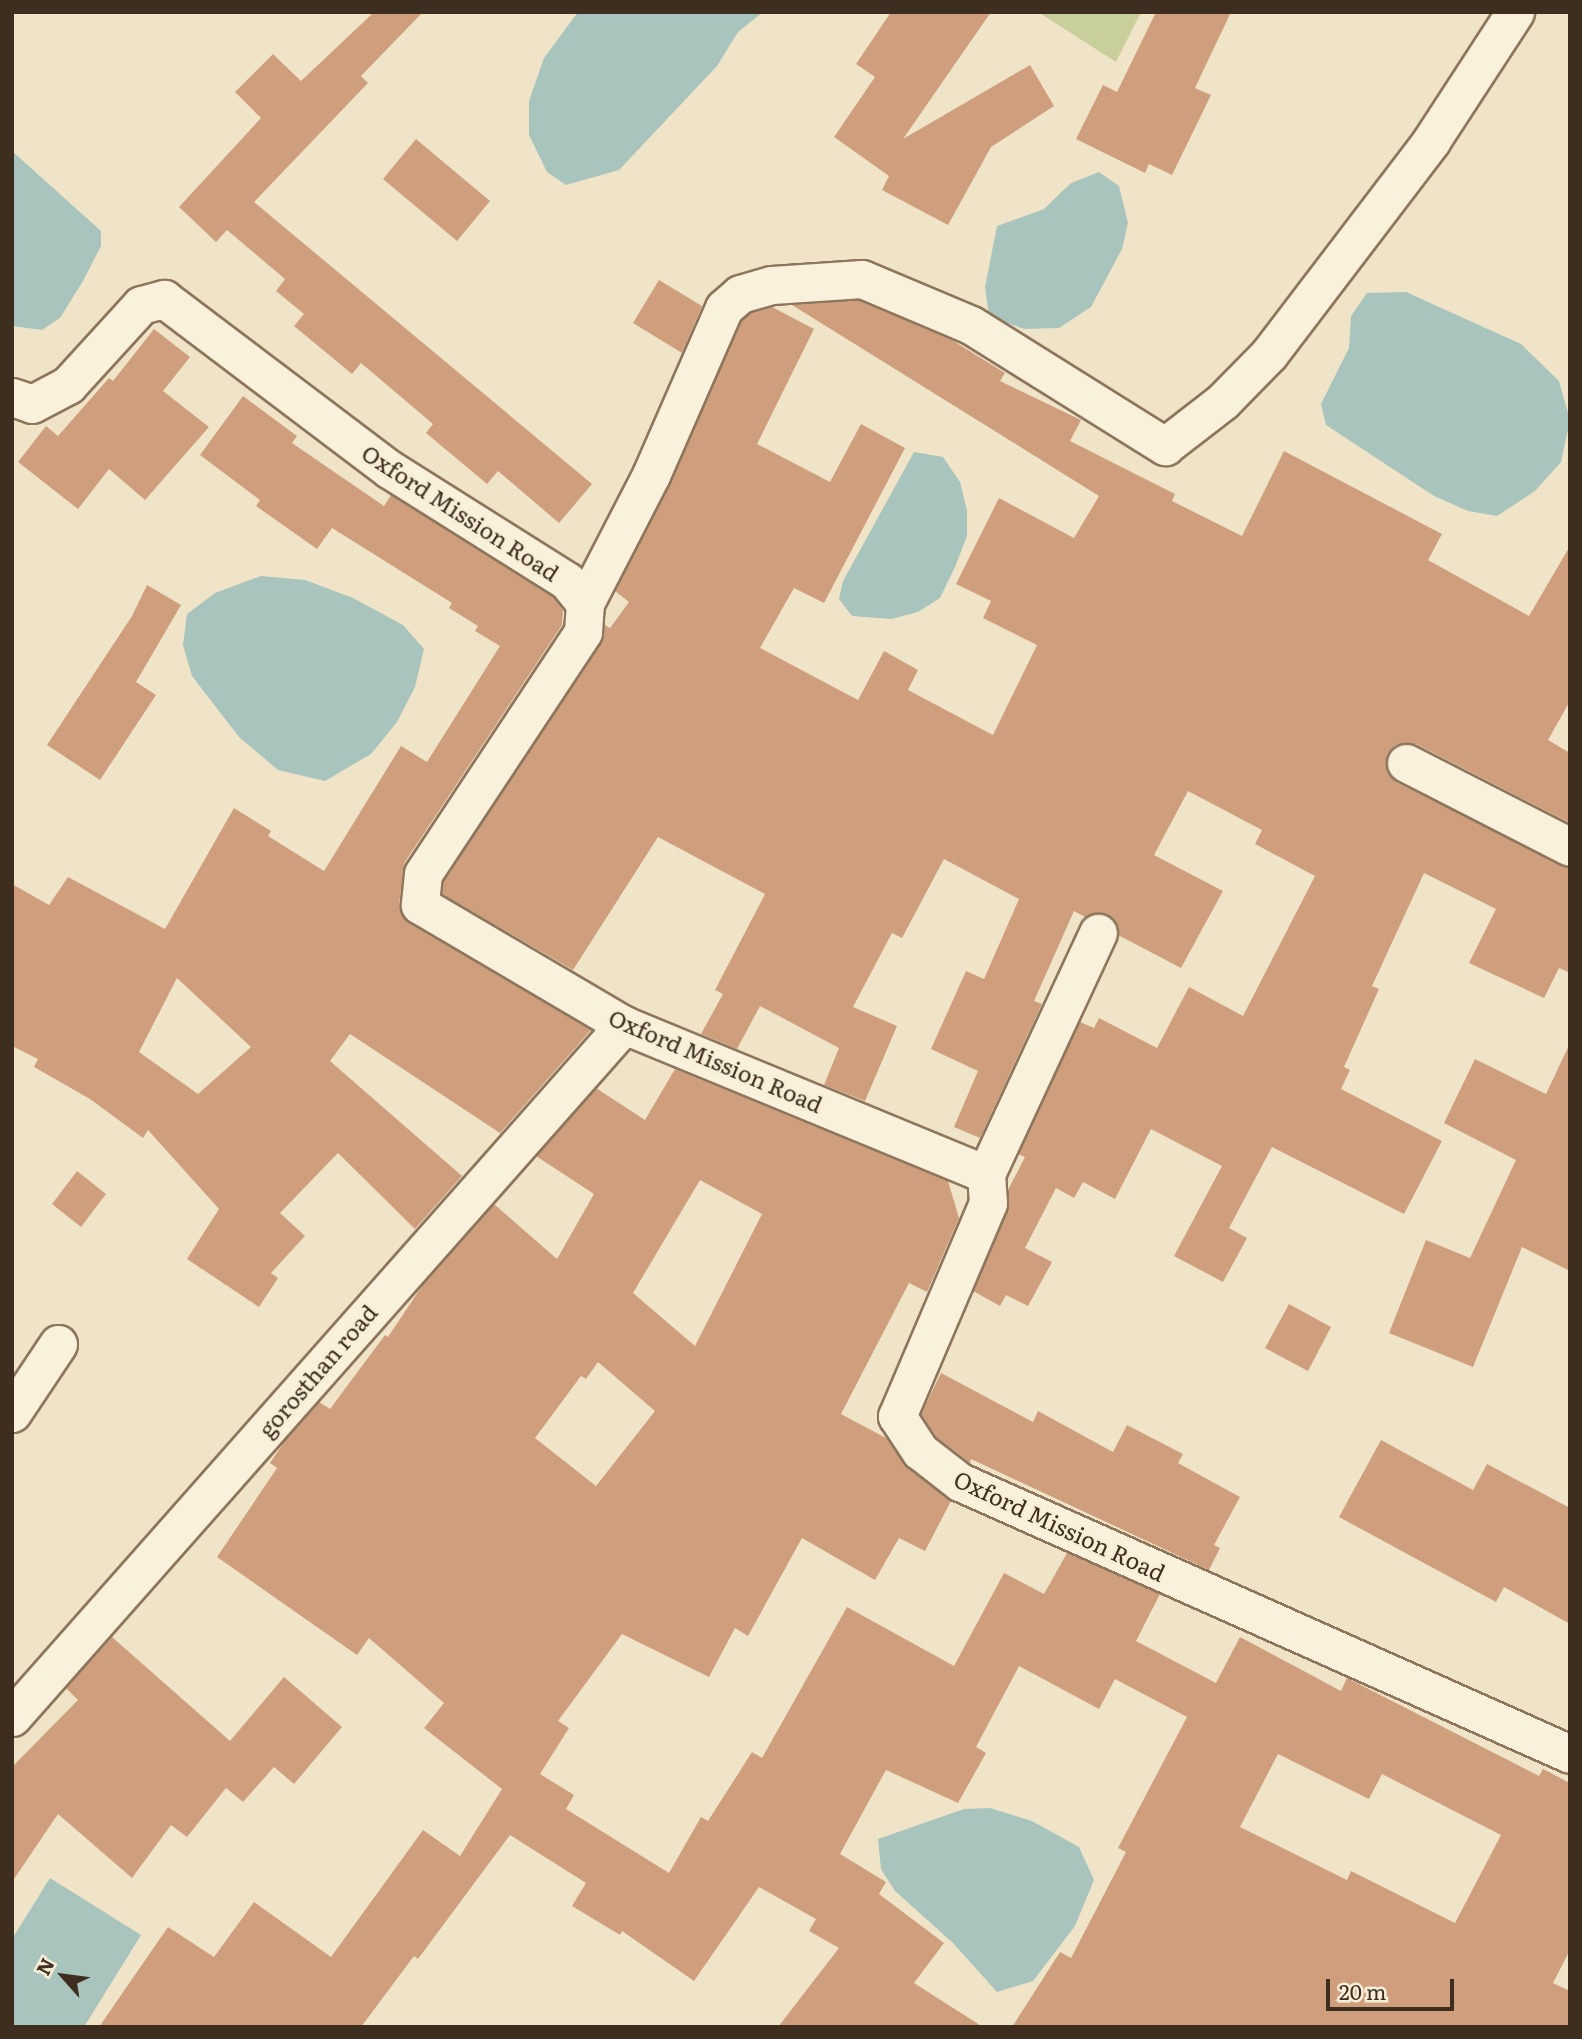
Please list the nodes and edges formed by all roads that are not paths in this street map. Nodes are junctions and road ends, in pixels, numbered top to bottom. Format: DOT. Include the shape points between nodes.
graph roads {
  1 [pos="1515,12"];
  2 [pos="12,397"];
  3 [pos="585,603"];
  4 [pos="1406,763"];
  5 [pos="1570,847"];
  6 [pos="1098,933"];
  7 [pos="624,1025"];
  8 [pos="986,1174"];
  9 [pos="58,1344"];
  10 [pos="12,1413"];
  11 [pos="12,1717"];
  12 [pos="1570,1754"];
  1 -- 3 [label="street" via="1431,141 1269,354 1223,401 1165,446 971,325 862,279 772,285 740,294 724,308 651,475"];
  2 -- 3 [label="street, Oxford Mission Road" via="32,404 68,385 141,305 164,299 389,469 567,580"];
  3 -- 7 [label="street, Oxford Mission Road" via="583,632 423,874 420,905"];
  4 -- 5 [label="street"];
  6 -- 8 [label="street"];
  7 -- 8 [label="street, Oxford Mission Road"];
  7 -- 11 [label="street, gorosthan road"];
  8 -- 12 [label="street, Oxford Mission Road" via="988,1203 897,1416 920,1451 960,1482"];
  9 -- 10 [label="street"];
}
